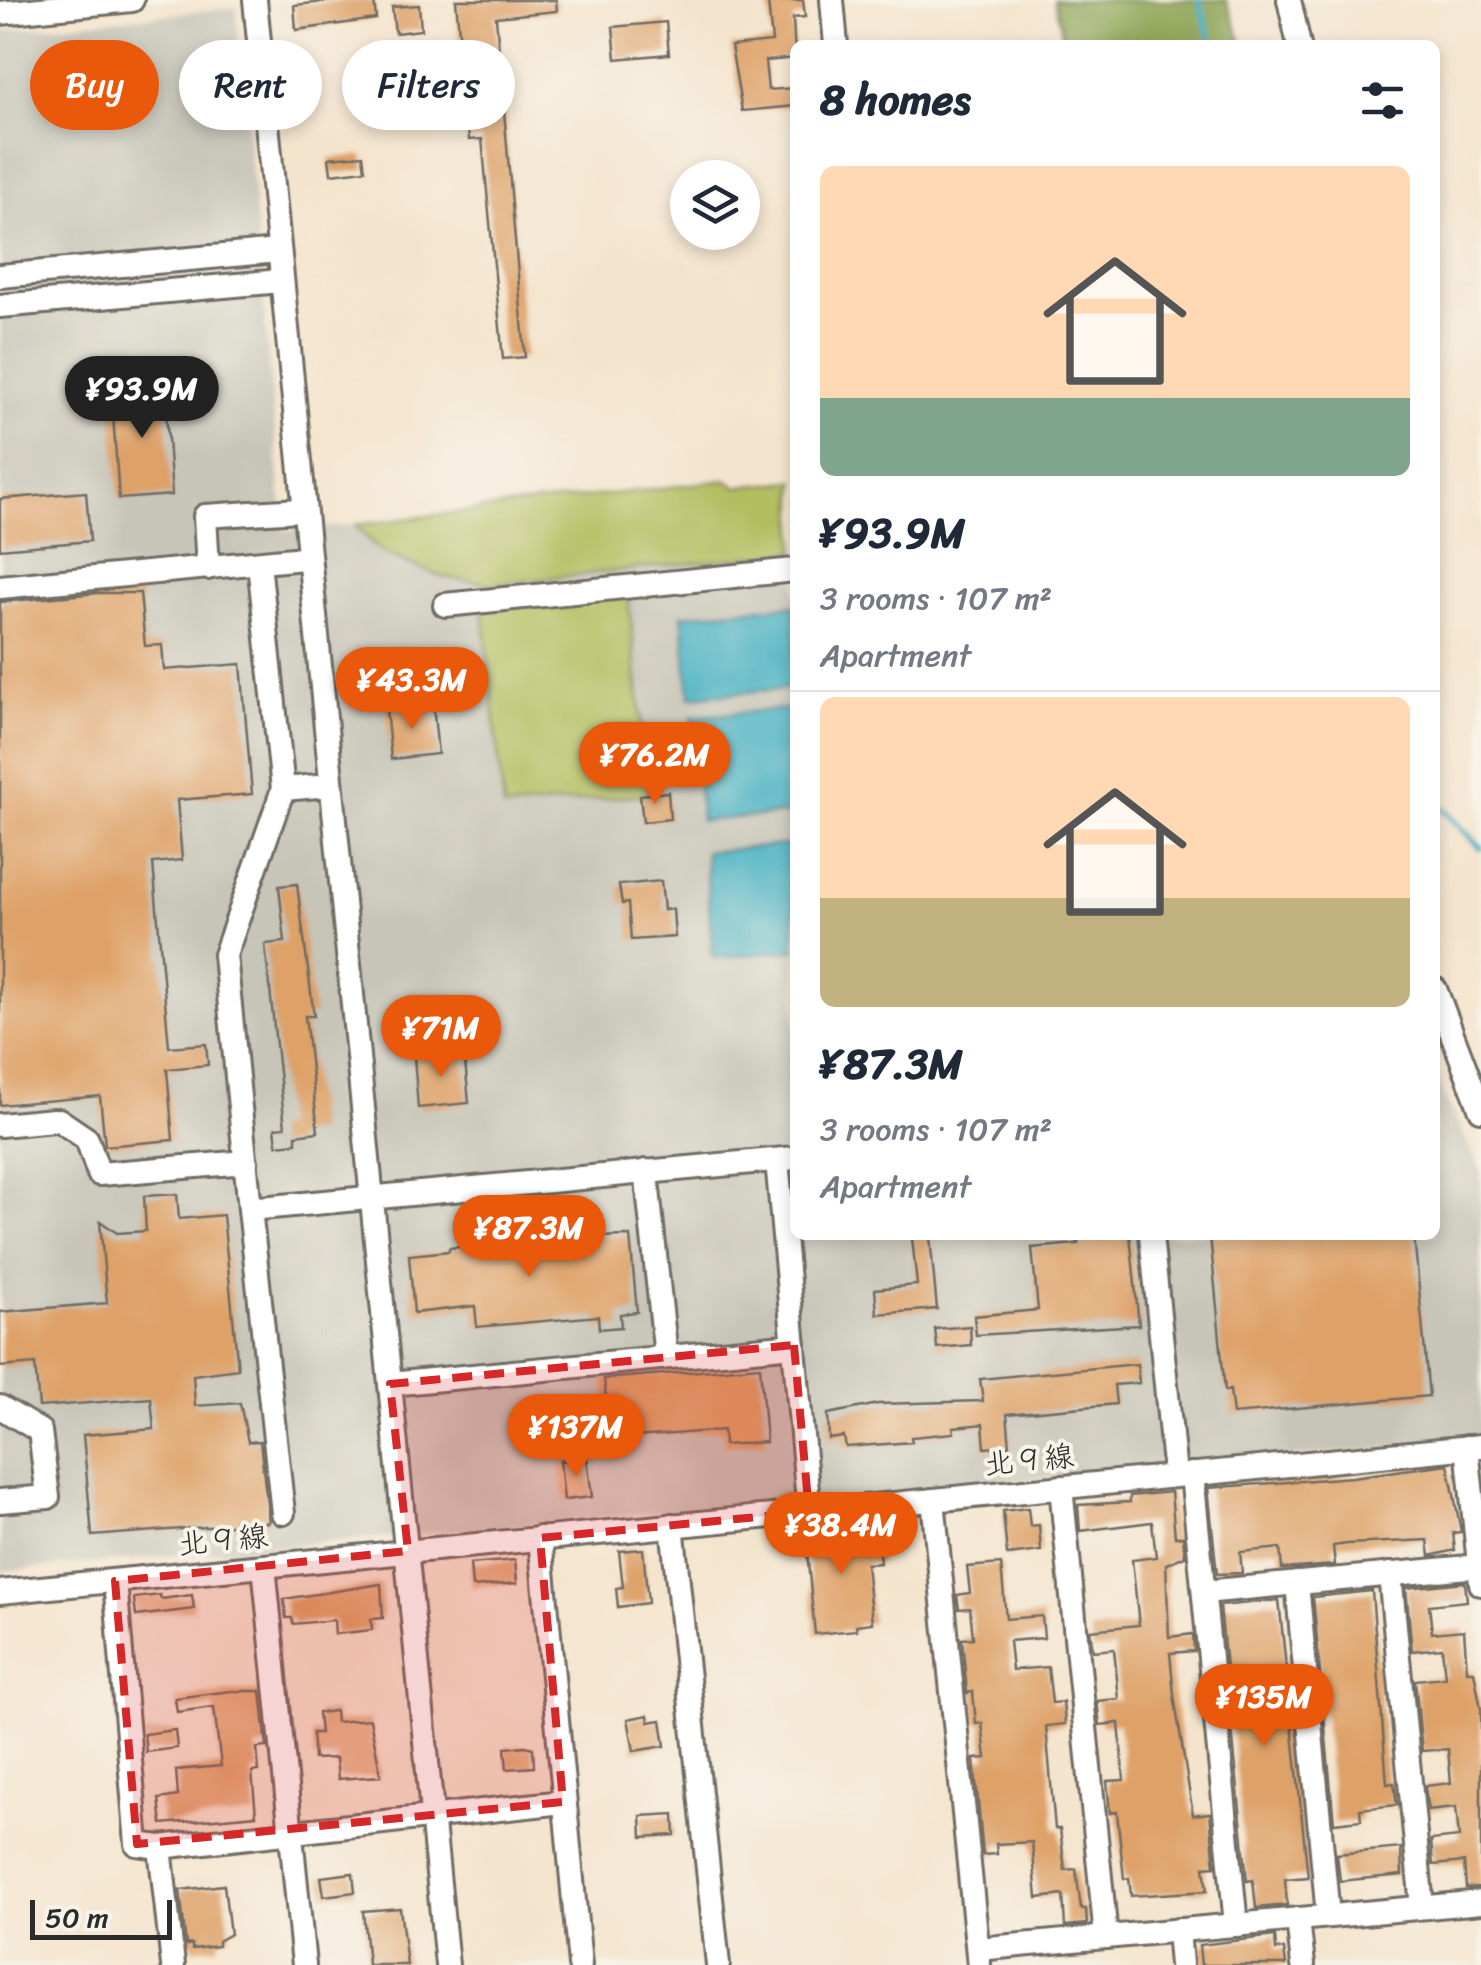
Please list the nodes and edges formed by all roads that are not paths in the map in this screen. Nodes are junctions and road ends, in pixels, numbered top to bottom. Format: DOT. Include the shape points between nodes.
graph roads {
  1 [pos="132,0"];
  2 [pos="256,0"];
  3 [pos="832,0"];
  4 [pos="1289,0"];
  5 [pos="0,13"];
  6 [pos="836,40"];
  7 [pos="1298,40"];
  8 [pos="278,252"];
  9 [pos="0,276"];
  10 [pos="281,281"];
  11 [pos="0,306"];
  12 [pos="300,510"];
  13 [pos="304,558"];
  14 [pos="259,563"];
  15 [pos="208,568"];
  16 [pos="790,570"];
  17 [pos="0,587"];
  18 [pos="446,604"];
  19 [pos="330,786"];
  20 [pos="283,789"];
  21 [pos="1440,1003"];
  22 [pos="1481,1110"];
  23 [pos="0,1125"];
  24 [pos="786,1159"];
  25 [pos="246,1162"];
  26 [pos="646,1171"];
  27 [pos="373,1196"];
  28 [pos="250,1209"];
  29 [pos="1152,1240"];
  30 [pos="794,1345"];
  31 [pos="666,1357"];
  32 [pos="390,1384"];
  33 [pos="0,1407"];
  34 [pos="1474,1446"];
  35 [pos="1184,1475"];
  36 [pos="1061,1487"];
  37 [pos="934,1500"];
  38 [pos="0,1501"];
  39 [pos="809,1512"];
  40 [pos="283,1514"];
  41 [pos="672,1525"];
  42 [pos="540,1538"];
  43 [pos="408,1551"];
  44 [pos="264,1566"];
  45 [pos="1390,1574"];
  46 [pos="1480,1575"];
  47 [pos="115,1580"];
  48 [pos="1297,1583"];
  49 [pos="0,1592"];
  50 [pos="1204,1592"];
  51 [pos="562,1802"];
  52 [pos="432,1817"];
  53 [pos="291,1833"];
  54 [pos="160,1848"];
  55 [pos="1481,1902"];
  56 [pos="1422,1907"];
  57 [pos="1328,1916"];
  58 [pos="1298,1919"];
  59 [pos="1236,1924"];
  60 [pos="1178,1930"];
  61 [pos="1106,1937"];
  62 [pos="978,1957"];
  63 [pos="173,1965"];
  64 [pos="304,1965"];
  65 [pos="446,1965"];
  66 [pos="580,1965"];
  67 [pos="718,1965"];
  68 [pos="1181,1965"];
  69 [pos="1303,1965"];
  1 -- 5 [label="street"];
  2 -- 8 [label="street"];
  3 -- 6 [label="street"];
  4 -- 7 [label="street"];
  8 -- 9 [label="street"];
  8 -- 10 [label="street"];
  10 -- 11 [label="street"];
  10 -- 12 [label="street"];
  12 -- 13 [label="street"];
  12 -- 15 [label="street" via="204,516"];
  13 -- 14 [label="street"];
  13 -- 19 [label="street"];
  14 -- 15 [label="street"];
  14 -- 20 [label="street"];
  15 -- 17 [label="street"];
  16 -- 18 [label="street"];
  19 -- 20 [label="street"];
  19 -- 27 [label="street"];
  20 -- 25 [label="street" via="224,954"];
  21 -- 22 [label="street"];
  23 -- 25 [label="street" via="56,1120 88,1140 98,1174"];
  24 -- 26 [label="street"];
  24 -- 30 [label="street"];
  25 -- 28 [label="street"];
  26 -- 27 [label="street"];
  26 -- 31 [label="street"];
  27 -- 28 [label="street"];
  27 -- 32 [label="street"];
  28 -- 40 [label="street"];
  29 -- 35 [label="street"];
  30 -- 31 [label="street"];
  30 -- 39 [label="street"];
  31 -- 32 [label="street"];
  32 -- 43 [label="street"];
  33 -- 38 [label="street" via="40,1432 48,1497"];
  34 -- 35 [label="street, 北９線"];
  34 -- 46 [label="street"];
  35 -- 36 [label="street, 北９線"];
  35 -- 50 [label="street"];
  36 -- 37 [label="street, 北９線"];
  36 -- 61 [label="street"];
  37 -- 39 [label="street, 北９線"];
  37 -- 62 [label="street"];
  39 -- 41 [label="street, 北９線"];
  41 -- 42 [label="street, 北９線"];
  41 -- 67 [label="street"];
  42 -- 43 [label="street, 北９線"];
  42 -- 51 [label="street"];
  43 -- 44 [label="street, 北９線"];
  43 -- 52 [label="street"];
  44 -- 47 [label="street, 北９線"];
  44 -- 53 [label="street"];
  45 -- 46 [label="street"];
  45 -- 48 [label="street"];
  45 -- 56 [label="street"];
  47 -- 49 [label="street, 北９線"];
  47 -- 54 [label="street" via="137,1844"];
  48 -- 50 [label="street"];
  48 -- 57 [label="street"];
  50 -- 59 [label="street"];
  51 -- 52 [label="street"];
  51 -- 66 [label="street"];
  52 -- 53 [label="street"];
  52 -- 65 [label="street"];
  53 -- 54 [label="street"];
  53 -- 64 [label="street"];
  54 -- 63 [label="street"];
  55 -- 56 [label="street"];
  56 -- 57 [label="street"];
  57 -- 58 [label="street"];
  58 -- 59 [label="street"];
  58 -- 69 [label="street"];
  59 -- 60 [label="street"];
  60 -- 61 [label="street"];
  60 -- 68 [label="street"];
  61 -- 62 [label="street"];
}
